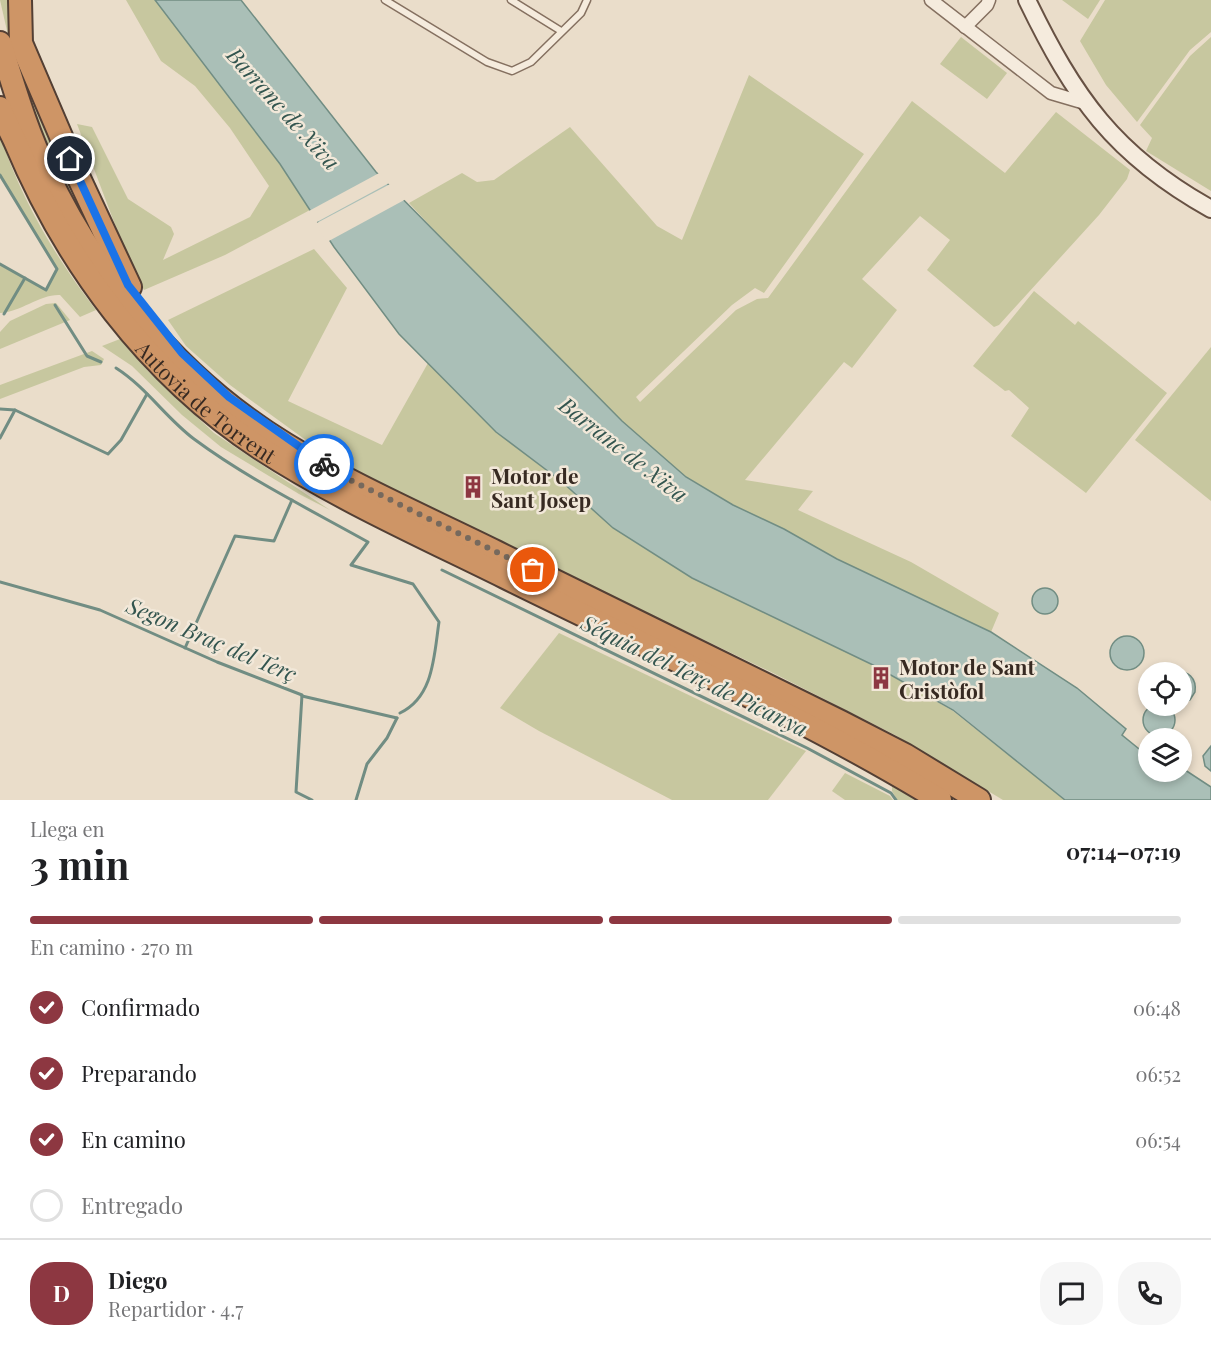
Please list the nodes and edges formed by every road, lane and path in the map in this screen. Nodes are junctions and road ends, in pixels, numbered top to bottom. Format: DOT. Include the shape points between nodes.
graph roads {
  1 [pos="20,0"];
  2 [pos="385,0"];
  3 [pos="511,0"];
  4 [pos="588,0"];
  5 [pos="931,0"];
  6 [pos="989,0"];
  7 [pos="1027,0"];
  8 [pos="965,27"];
  9 [pos="561,31"];
  10 [pos="0,43"];
  11 [pos="0,88"];
  12 [pos="1085,103"];
  13 [pos="0,108"];
  14 [pos="13,137"];
  15 [pos="1211,208"];
  16 [pos="346,478"];
  17 [pos="940,800"];
  18 [pos="979,800"];
  1 -- 16 [label="highway" via="21,43 128,285 182,353 229,397"];
  2 -- 9 [label="lane" via="487,62 512,70 531,62"];
  3 -- 9 [label="lane"];
  4 -- 9 [label="lane" via="581,13"];
  5 -- 8 [label="street"];
  6 -- 8 [label="street"];
  7 -- 12 [label="street" via="1065,74"];
  8 -- 12 [label="street" via="1051,93"];
  10 -- 16 [label="highway, Autovia de Torrent" via="46,172 119,292 177,359 225,401 266,432"];
  11 -- 14 [label="highway"];
  12 -- 15 [label="street" via="1127,149 1159,176"];
  13 -- 14 [label="highway"];
  14 -- 17 [label="highway, Autovia de Torrent" via="60,235 104,300 167,372 213,414 259,447 337,495 831,738"];
  16 -- 18 [label="highway, Autovia de Torrent" via="841,722"];
}
